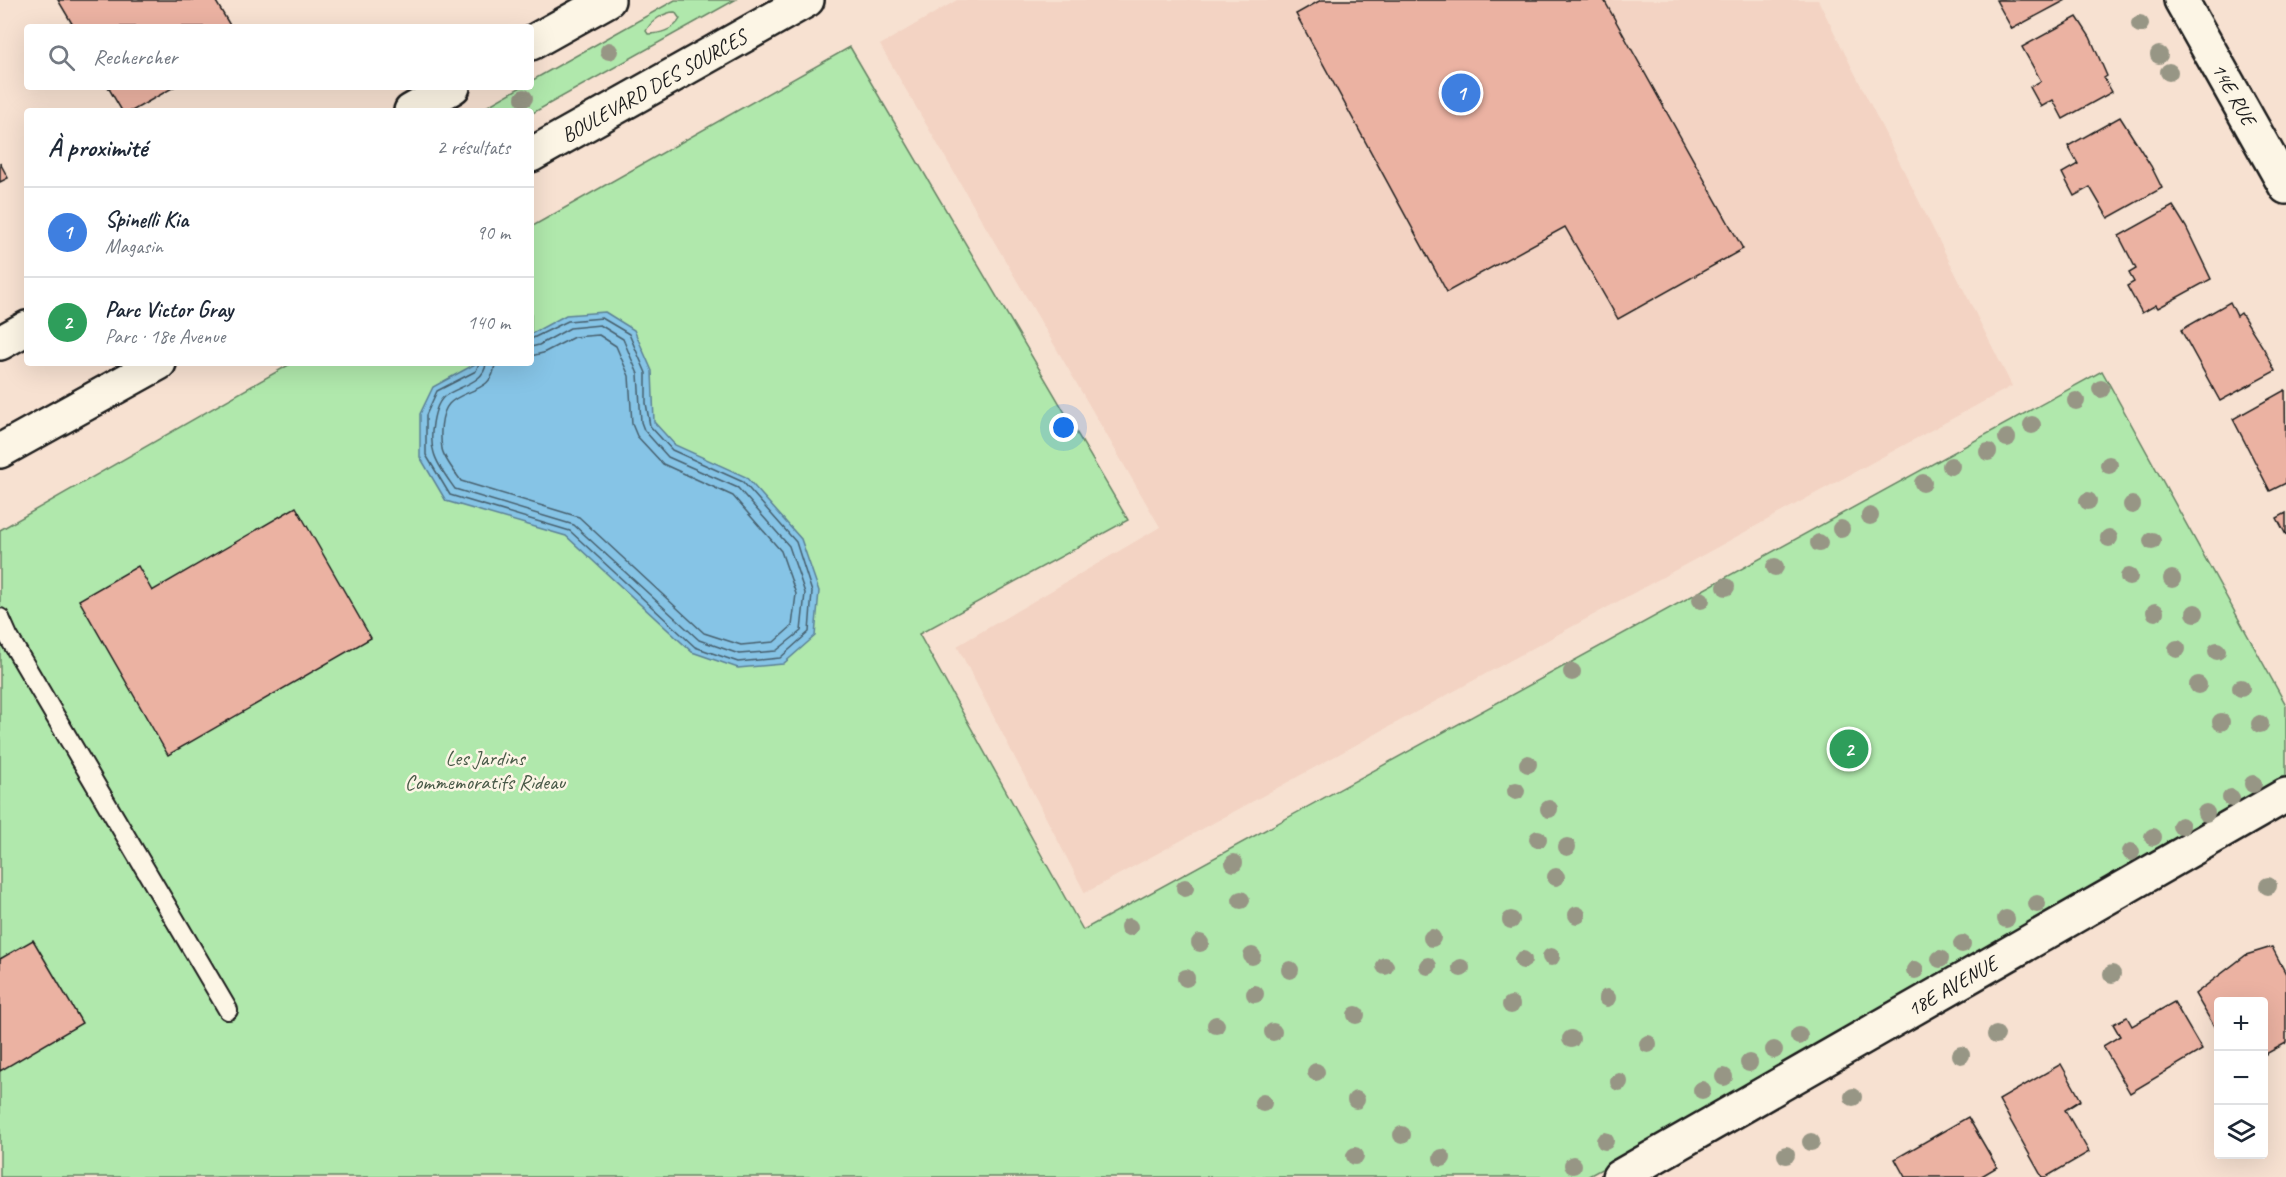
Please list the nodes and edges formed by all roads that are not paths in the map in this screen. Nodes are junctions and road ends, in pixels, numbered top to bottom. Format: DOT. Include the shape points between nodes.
graph roads {
  1 [pos="608,0"];
  2 [pos="807,0"];
  3 [pos="2181,0"];
  4 [pos="534,41"];
  5 [pos="448,90"];
  6 [pos="416,108"];
  7 [pos="534,153"];
  8 [pos="2286,187"];
  9 [pos="24,330"];
  10 [pos="0,343"];
  11 [pos="154,366"];
  12 [pos="0,451"];
  13 [pos="0,618"];
  14 [pos="2286,795"];
  15 [pos="228,1010"];
  16 [pos="1619,1177"];
  1 -- 4 [label="street"];
  2 -- 7 [label="street, BOULEVARD DES SOURCES"];
  3 -- 8 [label="street, 14E RUE"];
  5 -- 6 [label="street"];
  9 -- 10 [label="street"];
  11 -- 12 [label="street"];
  13 -- 15 [label="lane"];
  14 -- 16 [label="street, 18E AVENUE"];
}
